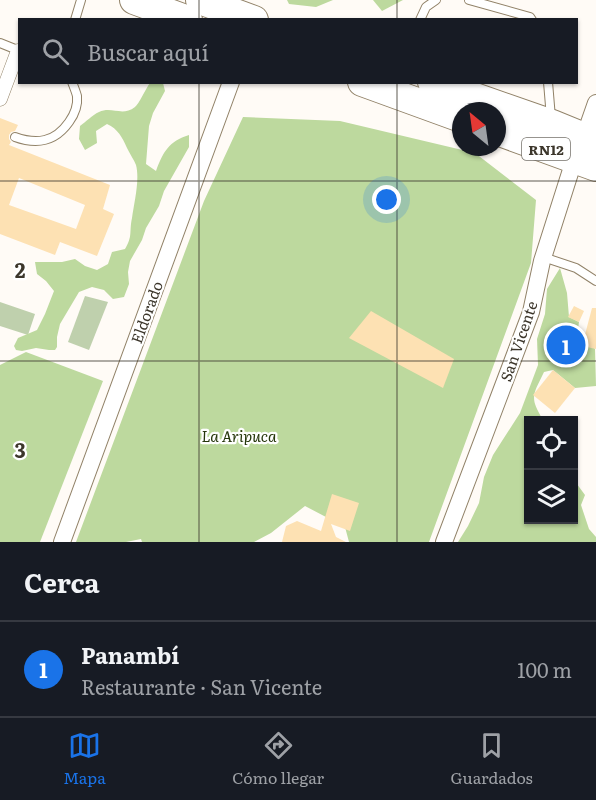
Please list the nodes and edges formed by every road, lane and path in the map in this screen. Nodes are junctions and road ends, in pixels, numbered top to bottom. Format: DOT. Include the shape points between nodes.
graph roads {
  1 [pos="81,0"];
  2 [pos="134,0"];
  3 [pos="200,0"];
  4 [pos="436,0"];
  5 [pos="469,0"];
  6 [pos="248,12"];
  7 [pos="76,18"];
  8 [pos="183,18"];
  9 [pos="421,18"];
  10 [pos="531,18"];
  11 [pos="0,43"];
  12 [pos="18,51"];
  13 [pos="18,54"];
  14 [pos="73,84"];
  15 [pos="230,84"];
  16 [pos="368,84"];
  17 [pos="438,84"];
  18 [pos="548,84"];
  19 [pos="0,99"];
  20 [pos="452,115"];
  21 [pos="552,124"];
  22 [pos="506,131"];
  23 [pos="590,136"];
  24 [pos="15,137"];
  25 [pos="543,257"];
  26 [pos="596,281"];
  27 [pos="62,542"];
  28 [pos="444,542"];
  1 -- 7 [label="lane"];
  2 -- 8 [label="highway"];
  3 -- 6 [label="highway"];
  4 -- 9 [label="lane" via="426,7"];
  5 -- 10 [label="lane"];
  11 -- 12 [label="lane"];
  13 -- 19 [label="street"];
  14 -- 24 [label="lane" via="77,96 74,115 62,132 45,141"];
  15 -- 27 [label="street, Eldorado"];
  16 -- 20 [label="highway"];
  17 -- 21 [label="highway, RN12"];
  18 -- 21 [label="lane"];
  21 -- 23 [label="highway, RN12"];
  22 -- 23 [label="highway, RN12"];
  23 -- 25 [label="street, San Vicente"];
  25 -- 26 [label="lane" via="576,268"];
  25 -- 28 [label="street, San Vicente" via="531,312"];
}
